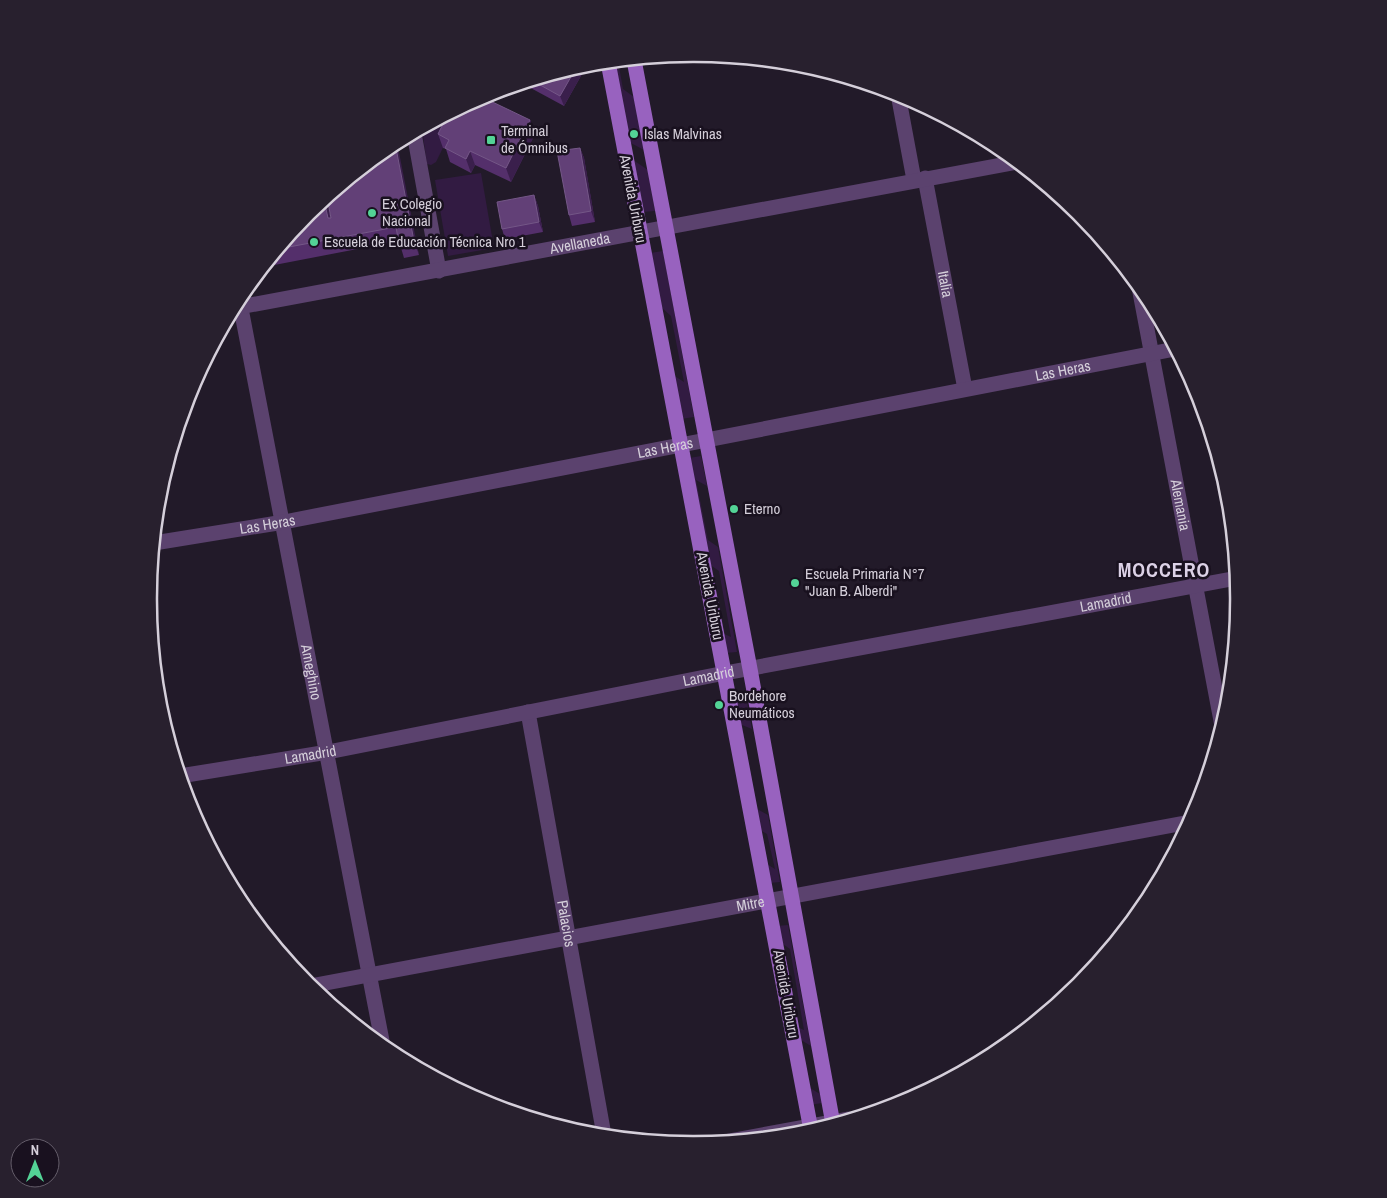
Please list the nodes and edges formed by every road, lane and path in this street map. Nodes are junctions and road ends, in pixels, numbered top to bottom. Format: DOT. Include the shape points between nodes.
graph roads {
  1 [pos="635,66"];
  2 [pos="609,69"];
  3 [pos="900,104"];
  4 [pos="415,140"];
  5 [pos="1007,164"];
  6 [pos="919,179"];
  7 [pos="666,229"];
  8 [pos="640,234"];
  9 [pos="439,271"];
  10 [pos="246,303"];
  11 [pos="1142,305"];
  12 [pos="240,313"];
  13 [pos="1169,350"];
  14 [pos="1151,354"];
  15 [pos="965,389"];
  16 [pos="706,440"];
  17 [pos="680,445"];
  18 [pos="284,522"];
  19 [pos="161,542"];
  20 [pos="1229,579"];
  21 [pos="1196,585"];
  22 [pos="750,669"];
  23 [pos="725,673"];
  24 [pos="1219,709"];
  25 [pos="528,712"];
  26 [pos="328,752"];
  27 [pos="187,775"];
  28 [pos="1180,824"];
  29 [pos="793,896"];
  30 [pos="769,901"];
  31 [pos="569,938"];
  32 [pos="370,974"];
  33 [pos="320,984"];
  34 [pos="381,1035"];
  35 [pos="832,1117"];
  36 [pos="810,1122"];
  37 [pos="602,1127"];
  1 -- 7 [label="main road, Avenida Uriburu"];
  2 -- 8 [label="main road, Avenida Uriburu"];
  3 -- 6 [label="street, Italia"];
  4 -- 9 [label="street"];
  5 -- 6 [label="street, Avellaneda"];
  6 -- 7 [label="street, Avellaneda"];
  6 -- 15 [label="street, Italia"];
  7 -- 8 [label="street, Avellaneda"];
  7 -- 16 [label="main road, Avenida Uriburu"];
  8 -- 9 [label="street, Avellaneda"];
  8 -- 17 [label="main road, Avenida Uriburu"];
  9 -- 10 [label="street, Avellaneda"];
  11 -- 14 [label="street, Alemania"];
  12 -- 18 [label="street, Ameghino"];
  13 -- 14 [label="street, Las Heras"];
  14 -- 15 [label="street, Las Heras"];
  14 -- 21 [label="street, Alemania"];
  15 -- 16 [label="street, Las Heras"];
  16 -- 17 [label="street, Las Heras"];
  16 -- 22 [label="main road, Avenida Uriburu"];
  17 -- 18 [label="street, Las Heras"];
  17 -- 23 [label="main road, Avenida Uriburu"];
  18 -- 19 [label="street, Las Heras"];
  18 -- 26 [label="street, Ameghino"];
  20 -- 21 [label="street, Lamadrid"];
  21 -- 22 [label="street, Lamadrid"];
  21 -- 24 [label="street, Alemania"];
  22 -- 23 [label="street, Lamadrid"];
  22 -- 29 [label="main road, Avenida Uriburu"];
  23 -- 25 [label="street, Lamadrid"];
  23 -- 30 [label="main road, Avenida Uriburu"];
  25 -- 26 [label="street, Lamadrid"];
  25 -- 31 [label="street, Palacios"];
  26 -- 27 [label="street, Lamadrid"];
  26 -- 32 [label="street, Ameghino"];
  28 -- 29 [label="street, Mitre"];
  29 -- 30 [label="street, Mitre"];
  29 -- 35 [label="main road, Avenida Uriburu"];
  30 -- 31 [label="street, Mitre"];
  30 -- 36 [label="main road, Avenida Uriburu"];
  31 -- 32 [label="street, Mitre"];
  31 -- 37 [label="street, Palacios"];
  32 -- 33 [label="street, Mitre"];
  32 -- 34 [label="street, Ameghino"];
}
